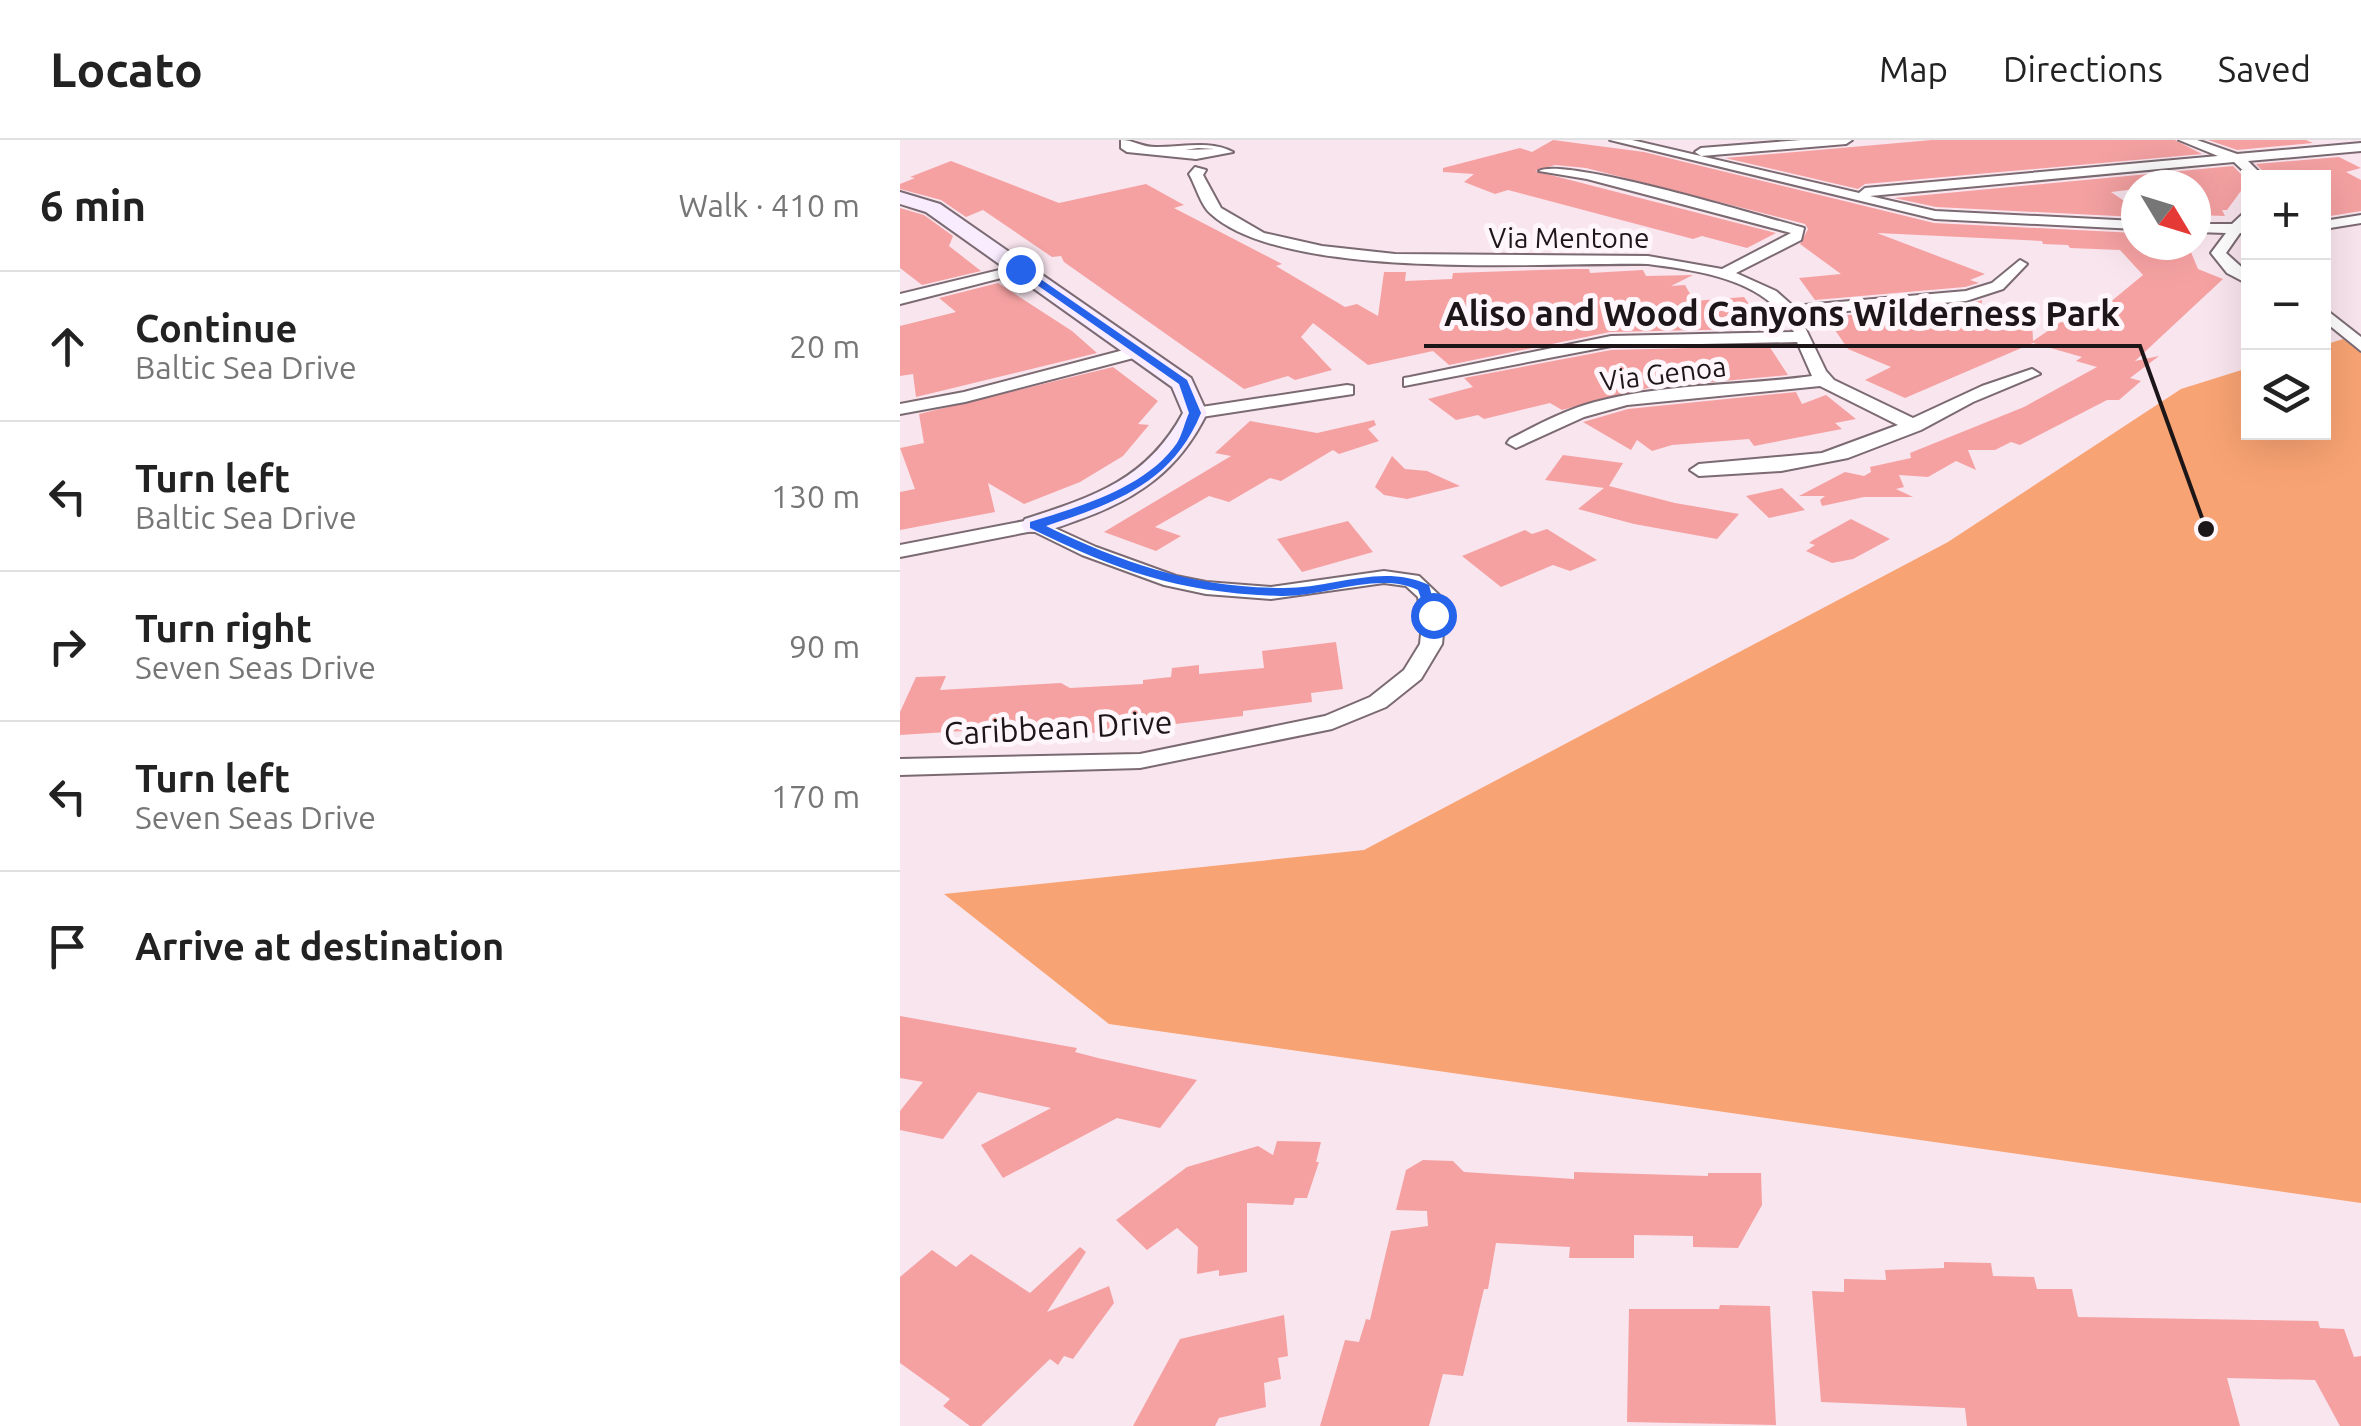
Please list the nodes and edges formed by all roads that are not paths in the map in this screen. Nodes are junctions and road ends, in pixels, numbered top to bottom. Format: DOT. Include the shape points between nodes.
graph roads {
  1 [pos="1127,140"];
  2 [pos="1616,140"];
  3 [pos="1846,140"];
  4 [pos="2185,140"];
  5 [pos="2361,147"];
  6 [pos="1158,151"];
  7 [pos="1676,154"];
  8 [pos="2238,159"];
  9 [pos="1198,162"];
  10 [pos="2250,170"];
  11 [pos="1545,171"];
  12 [pos="1840,194"];
  13 [pos="900,198"];
  14 [pos="2361,219"];
  15 [pos="2121,224"];
  16 [pos="2331,224"];
  17 [pos="2211,228"];
  18 [pos="2241,229"];
  19 [pos="1363,257"];
  20 [pos="2020,264"];
  21 [pos="1346,268"];
  22 [pos="1020,269"];
  23 [pos="2241,275"];
  24 [pos="1721,276"];
  25 [pos="900,299"];
  26 [pos="1788,311"];
  27 [pos="2331,318"];
  28 [pos="2361,318"];
  29 [pos="2331,321"];
  30 [pos="1801,337"];
  31 [pos="2361,346"];
  32 [pos="1139,351"];
  33 [pos="2032,374"];
  34 [pos="1823,380"];
  35 [pos="1410,382"];
  36 [pos="1347,390"];
  37 [pos="900,409"];
  38 [pos="1195,413"];
  39 [pos="1915,426"];
  40 [pos="1516,443"];
  41 [pos="1700,470"];
  42 [pos="1035,525"];
  43 [pos="900,552"];
  44 [pos="900,766"];
  1 -- 6 [label="street" via="1134,151"];
  2 -- 7 [label="street"];
  3 -- 7 [label="street"];
  4 -- 8 [label="street"];
  5 -- 8 [label="street"];
  6 -- 9 [label="street"];
  6 -- 9 [label="street" via="1198,144 1227,152"];
  7 -- 12 [label="street"];
  8 -- 10 [label="street"];
  8 -- 12 [label="street"];
  9 -- 19 [label="street, Via Mentone" via="1197,188 1210,208 1312,248"];
  11 -- 24 [label="street" via="1586,175 1800,231"];
  12 -- 15 [label="street" via="1934,216"];
  13 -- 22 [label="street" via="933,208"];
  14 -- 16 [label="street"];
  17 -- 18 [label="street"];
  18 -- 23 [label="street" via="2218,253"];
  19 -- 21 [label="street"];
  19 -- 24 [label="street, Via Mentone" via="1632,260"];
  20 -- 26 [label="street" via="1994,290 1966,296"];
  22 -- 25 [label="street"];
  22 -- 32 [label="street"];
  24 -- 26 [label="street, Via Mentone" via="1761,291"];
  26 -- 30 [label="street"];
  27 -- 28 [label="street"];
  29 -- 31 [label="street"];
  30 -- 34 [label="street"];
  30 -- 35 [label="street" via="1611,341"];
  32 -- 37 [label="street"];
  32 -- 38 [label="street" via="1184,383"];
  33 -- 39 [label="street" via="1976,392"];
  34 -- 39 [label="street"];
  34 -- 40 [label="street, Via Genoa" via="1601,406"];
  36 -- 38 [label="street"];
  38 -- 42 [label="street" via="1182,445 1148,476 1095,506"];
  39 -- 41 [label="street" via="1856,450 1779,466"];
  42 -- 43 [label="street"];
  42 -- 44 [label="street, Caribbean Drive" via="1089,551 1206,588 1288,592 1412,580 1431,605 1432,644 1413,674 1389,694 1332,722 1164,758"];
}
